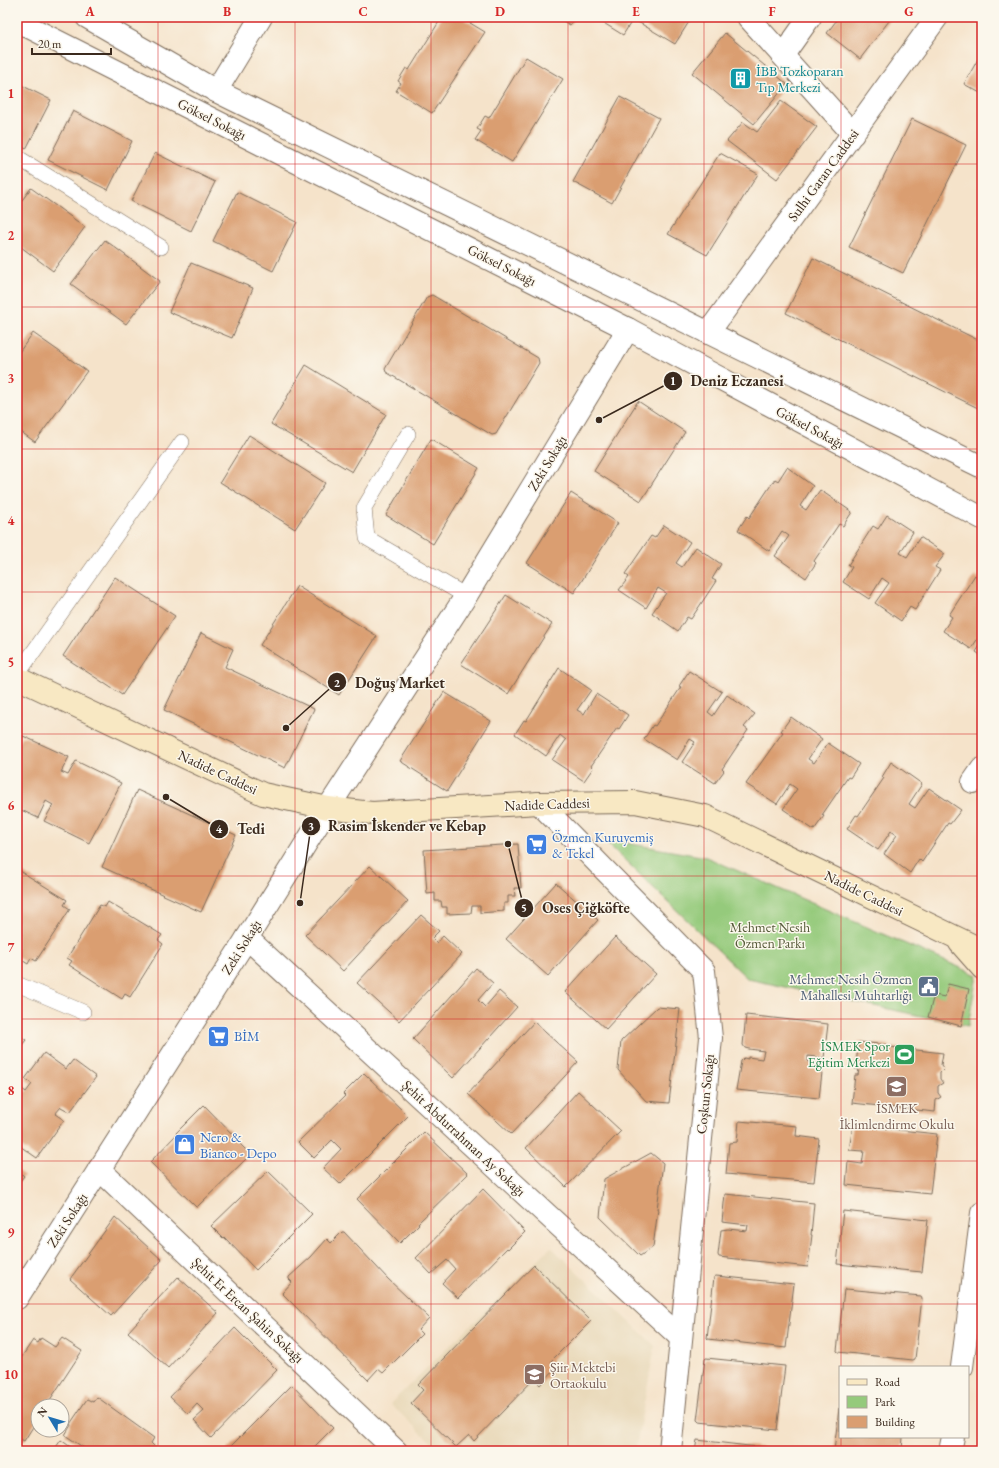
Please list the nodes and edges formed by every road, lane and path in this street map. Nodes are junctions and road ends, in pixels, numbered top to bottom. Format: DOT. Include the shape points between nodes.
graph roads {
  1 [pos="87,17"];
  2 [pos="261,17"];
  3 [pos="748,17"];
  4 [pos="810,17"];
  5 [pos="937,17"];
  6 [pos="17,21"];
  7 [pos="782,55"];
  8 [pos="216,91"];
  9 [pos="853,134"];
  10 [pos="17,157"];
  11 [pos="161,247"];
  12 [pos="628,329"];
  13 [pos="708,333"];
  14 [pos="408,434"];
  15 [pos="182,442"];
  16 [pos="982,467"];
  17 [pos="982,518"];
  18 [pos="466,596"];
  19 [pos="17,676"];
  20 [pos="539,803"];
  21 [pos="328,808"];
  22 [pos="955,937"];
  23 [pos="247,938"];
  24 [pos="982,950"];
  25 [pos="982,968"];
  26 [pos="17,984"];
  27 [pos="83,1012"];
  28 [pos="100,1169"];
  29 [pos="982,1213"];
  30 [pos="17,1298"];
  31 [pos="681,1338"];
  32 [pos="962,1366"];
  33 [pos="953,1438"];
  34 [pos="396,1451"];
  35 [pos="670,1451"];
  36 [pos="950,1451"];
  1 -- 8 [label="street, Göksel Sokağı"];
  2 -- 8 [label="street"];
  3 -- 7 [label="street"];
  4 -- 7 [label="street"];
  5 -- 9 [label="street, Sulhi Garan Caddesi"];
  6 -- 12 [label="street, Göksel Sokağı"];
  7 -- 9 [label="street"];
  8 -- 13 [label="street, Göksel Sokağı"];
  9 -- 13 [label="street, Sulhi Garan Caddesi"];
  10 -- 11 [label="lane"];
  12 -- 17 [label="street, Göksel Sokağı"];
  12 -- 18 [label="street, Zeki Sokağı"];
  13 -- 16 [label="street, Göksel Sokağı"];
  14 -- 18 [label="lane" via="364,508 367,538"];
  15 -- 19 [label="lane"];
  18 -- 21 [label="street, Zeki Sokağı"];
  19 -- 21 [label="main road, Nadide Caddesi" via="263,794"];
  20 -- 21 [label="main road, Nadide Caddesi" via="372,813"];
  20 -- 22 [label="main road, Nadide Caddesi" via="636,802 705,816"];
  20 -- 31 [label="street, Coşkun Sokağı" via="704,971 711,1038"];
  21 -- 23 [label="street, Zeki Sokağı"];
  22 -- 24 [label="main road, Nadide Caddesi"];
  22 -- 25 [label="main road, Nadide Caddesi"];
  23 -- 28 [label="street, Zeki Sokağı"];
  23 -- 31 [label="street, Şehit Abdurrahman Ay Sokağı"];
  26 -- 27 [label="lane"];
  28 -- 30 [label="street, Zeki Sokağı"];
  28 -- 34 [label="street, Şehit Er Ercan Şahin Sokağı"];
  29 -- 32 [label="street"];
  31 -- 35 [label="street, Coşkun Sokağı"];
  33 -- 36 [label="street"];
}
